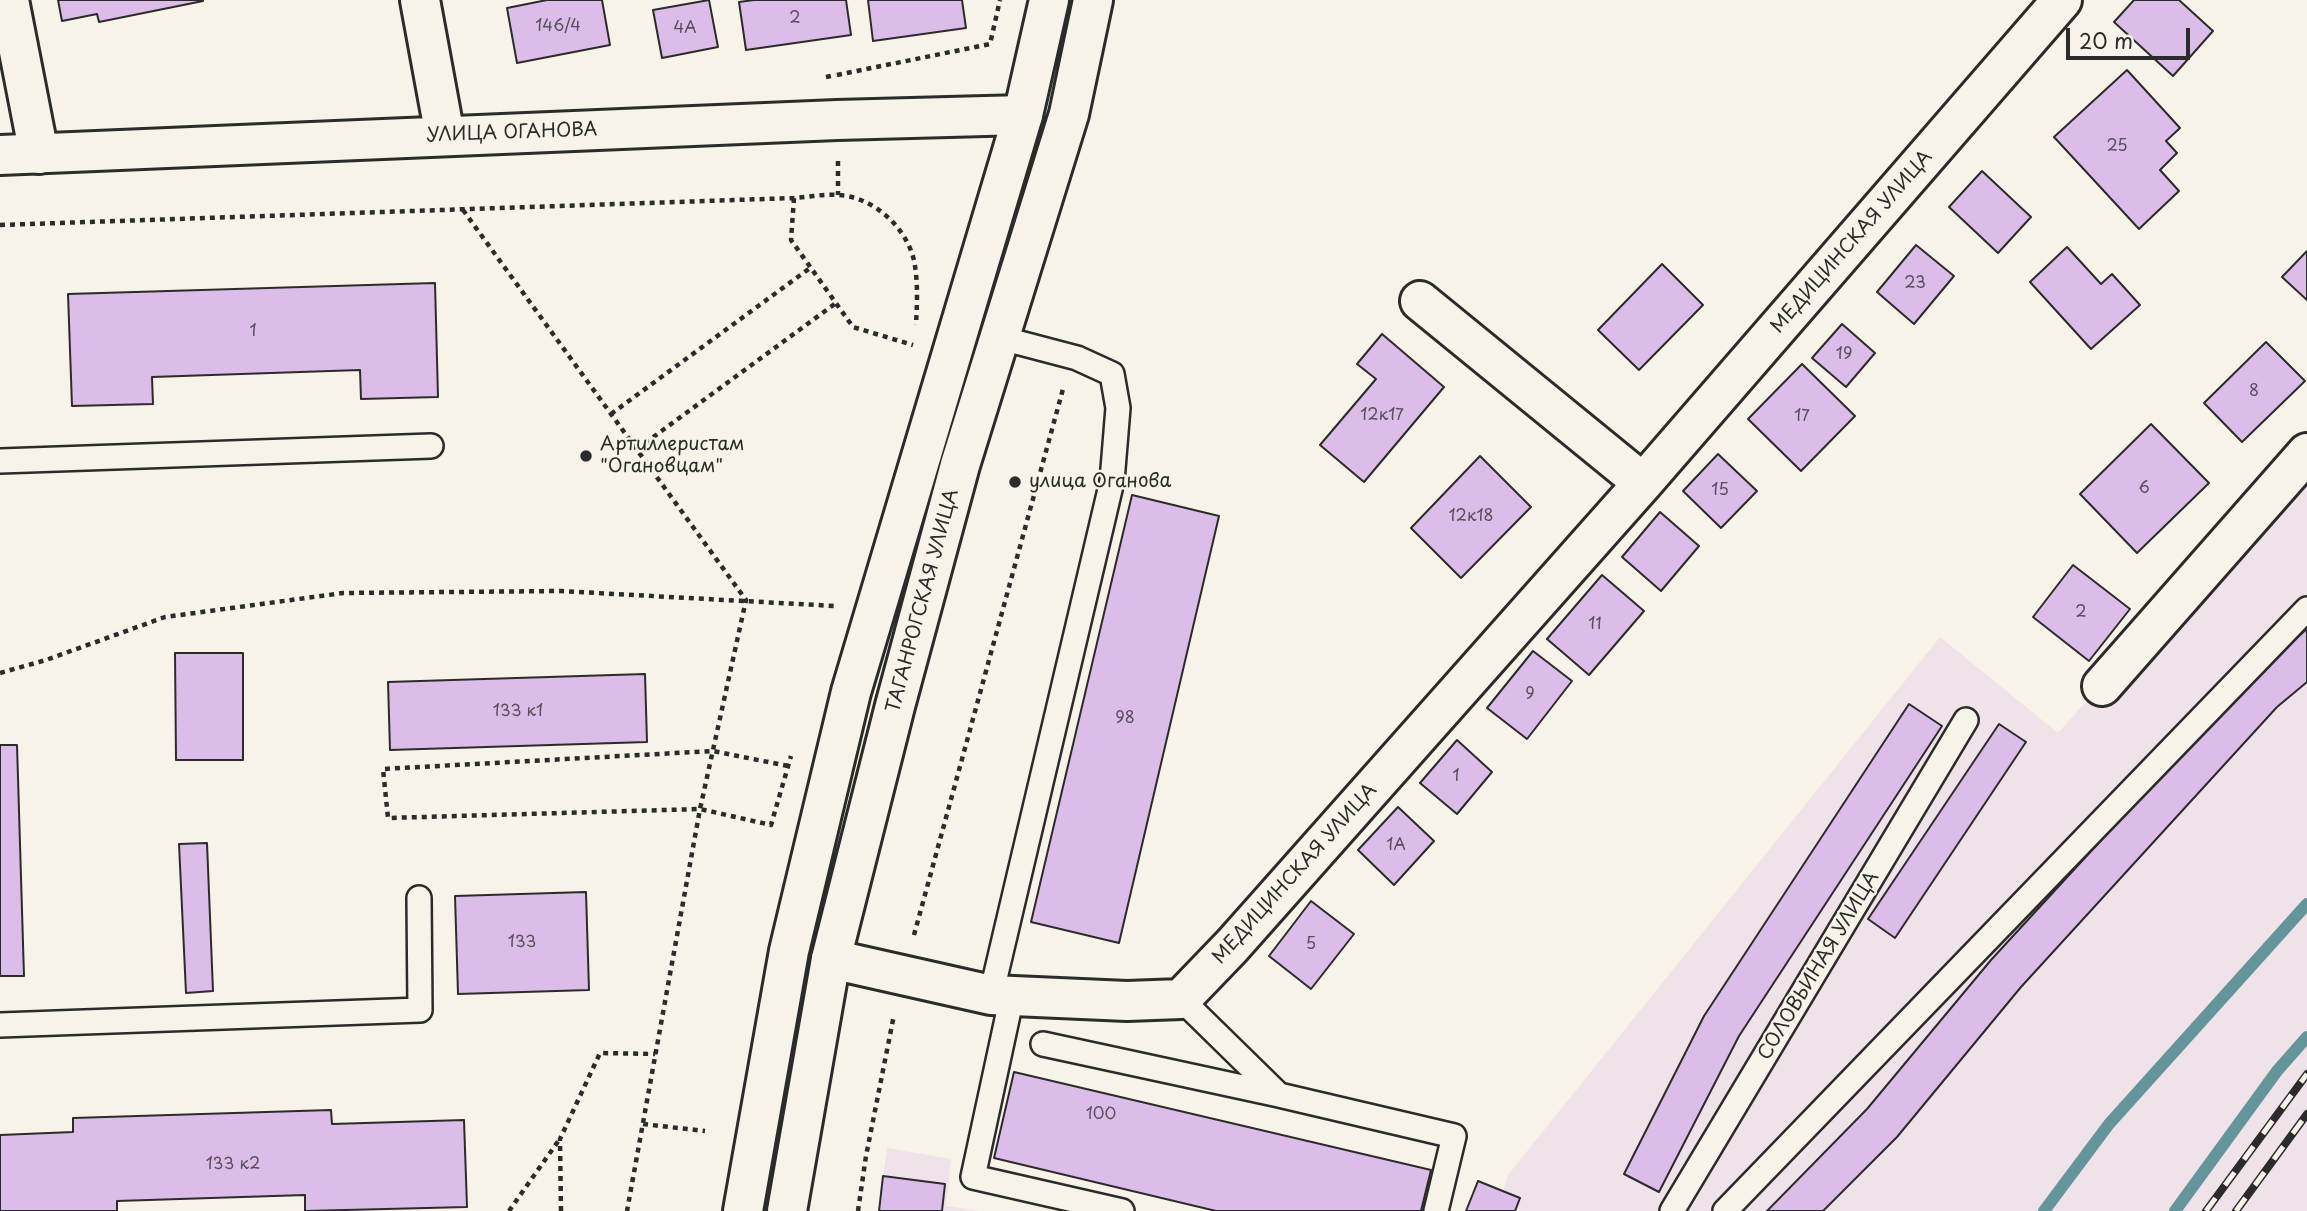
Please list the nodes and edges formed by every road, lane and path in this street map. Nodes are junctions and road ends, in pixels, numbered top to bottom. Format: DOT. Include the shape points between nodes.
graph roads {
  1 [pos="9,0"];
  2 [pos="420,0"];
  3 [pos="1049,0"];
  4 [pos="1093,0"];
  5 [pos="2062,0"];
  6 [pos="1069,114"];
  7 [pos="1023,115"];
  8 [pos="445,136"];
  9 [pos="38,153"];
  10 [pos="0,155"];
  11 [pos="794,198"];
  12 [pos="463,209"];
  13 [pos="0,225"];
  14 [pos="810,268"];
  15 [pos="1420,301"];
  16 [pos="835,303"];
  17 [pos="1001,338"];
  18 [pos="913,344"];
  19 [pos="909,357"];
  20 [pos="1063,389"];
  21 [pos="611,414"];
  22 [pos="431,446"];
  23 [pos="638,449"];
  24 [pos="2307,453"];
  25 [pos="0,461"];
  26 [pos="1643,483"];
  27 [pos="839,593"];
  28 [pos="746,600"];
  29 [pos="2307,609"];
  30 [pos="0,673"];
  31 [pos="2102,686"];
  32 [pos="1966,720"];
  33 [pos="713,751"];
  34 [pos="792,753"];
  35 [pos="788,766"];
  36 [pos="700,809"];
  37 [pos="419,898"];
  38 [pos="789,951"];
  39 [pos="831,959"];
  40 [pos="903,975"];
  41 [pos="1002,995"];
  42 [pos="1181,999"];
  43 [pos="0,1026"];
  44 [pos="1043,1044"];
  45 [pos="655,1054"];
  46 [pos="1279,1095"];
  47 [pos="643,1124"];
  48 [pos="705,1131"];
  49 [pos="560,1139"];
  50 [pos="509,1211"];
  51 [pos="561,1211"];
  52 [pos="627,1211"];
  53 [pos="743,1211"];
  54 [pos="787,1211"];
  55 [pos="858,1211"];
  56 [pos="1122,1211"];
  57 [pos="1436,1211"];
  58 [pos="1672,1211"];
  59 [pos="1725,1211"];
  1 -- 9 [label="main road"];
  2 -- 8 [label="main road"];
  3 -- 7 [label="main road"];
  4 -- 6 [label="main road, ТАГАНРОГСКАЯ УЛИЦА"];
  5 -- 26 [label="main road, МЕДИЦИНСКАЯ УЛИЦА"];
  6 -- 7 [label="main road, УЛИЦА ОГАНОВА"];
  6 -- 17 [label="main road, ТАГАНРОГСКАЯ УЛИЦА"];
  7 -- 8 [label="main road, УЛИЦА ОГАНОВА"];
  7 -- 38 [label="main road" via="851,692"];
  8 -- 9 [label="main road, УЛИЦА ОГАНОВА"];
  9 -- 10 [label="main road, УЛИЦА ОГАНОВА"];
  11 -- 12 [label="path"];
  11 -- 14 [label="path" via="791,240"];
  11 -- 18 [label="path" via="838,195 861,199 883,213 904,236 915,264"];
  12 -- 13 [label="path"];
  12 -- 21 [label="path"];
  14 -- 16 [label="path"];
  14 -- 21 [label="path"];
  15 -- 26 [label="main road"];
  16 -- 18 [label="path" via="853,327"];
  16 -- 23 [label="path"];
  17 -- 39 [label="main road, ТАГАНРОГСКАЯ УЛИЦА" via="949,505"];
  17 -- 41 [label="lane" via="1077,358 1112,374 1118,408 1112,481"];
  18 -- 19 [label="path"];
  20 -- 40 [label="path"];
  21 -- 23 [label="path"];
  22 -- 25 [label="lane"];
  23 -- 28 [label="path"];
  24 -- 31 [label="main road"];
  26 -- 42 [label="main road, МЕДИЦИНСКАЯ УЛИЦА"];
  27 -- 28 [label="path" via="835,606"];
  28 -- 30 [label="path" via="560,591 343,593 165,617"];
  28 -- 33 [label="path"];
  29 -- 59 [label="lane"];
  32 -- 58 [label="lane, СОЛОВЬИНАЯ УЛИЦА"];
  33 -- 35 [label="path"];
  33 -- 36 [label="path"];
  33 -- 36 [label="path" via="383,769 388,818"];
  34 -- 35 [label="path"];
  35 -- 36 [label="path" via="771,825"];
  36 -- 45 [label="path"];
  37 -- 43 [label="lane" via="420,1010"];
  38 -- 39 [label="main road"];
  38 -- 53 [label="main road"];
  39 -- 40 [label="main road"];
  39 -- 54 [label="main road, ТАГАНРОГСКАЯ УЛИЦА"];
  40 -- 41 [label="main road"];
  40 -- 55 [label="path"];
  41 -- 42 [label="main road"];
  41 -- 56 [label="lane" via="973,1177"];
  42 -- 46 [label="lane"];
  44 -- 46 [label="lane"];
  45 -- 47 [label="path"];
  45 -- 49 [label="path" via="600,1053"];
  46 -- 57 [label="lane" via="1454,1136"];
  47 -- 48 [label="path"];
  47 -- 52 [label="path"];
  49 -- 50 [label="path"];
  49 -- 51 [label="path"];
}
